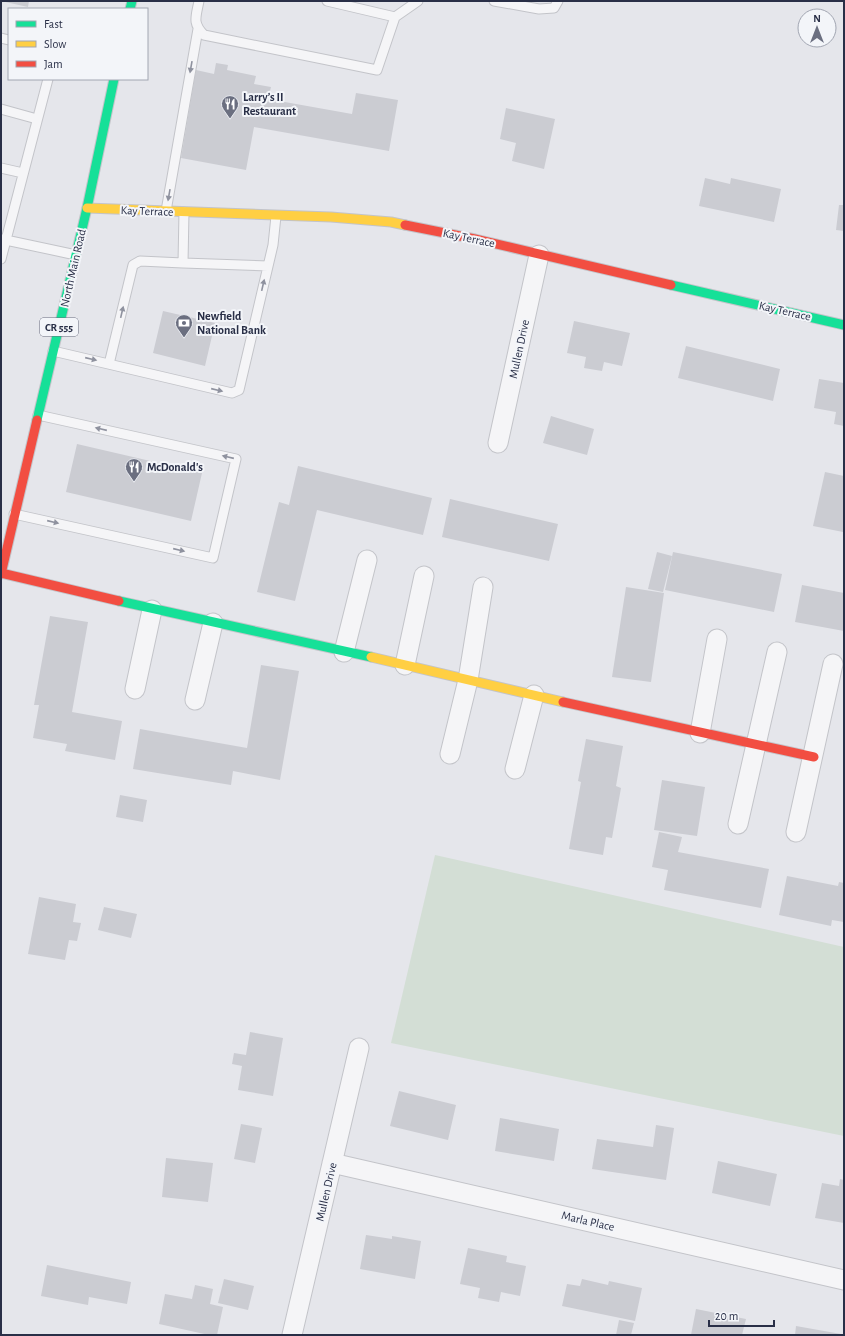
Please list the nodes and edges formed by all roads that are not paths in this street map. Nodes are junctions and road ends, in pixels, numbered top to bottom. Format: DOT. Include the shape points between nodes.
graph roads {
  1 [pos="199,1"];
  2 [pos="327,1"];
  3 [pos="418,1"];
  4 [pos="494,1"];
  5 [pos="558,1"];
  6 [pos="395,17"];
  7 [pos="198,29"];
  8 [pos="48,80"];
  9 [pos="114,80"];
  10 [pos="1,109"];
  11 [pos="37,119"];
  12 [pos="1,168"];
  13 [pos="23,173"];
  14 [pos="87,208"];
  15 [pos="166,212"];
  16 [pos="184,212"];
  17 [pos="276,216"];
  18 [pos="3,240"];
  19 [pos="76,255"];
  20 [pos="540,255"];
  21 [pos="1,259"];
  22 [pos="183,263"];
  23 [pos="268,266"];
  24 [pos="844,325"];
  25 [pos="53,350"];
  26 [pos="109,364"];
  27 [pos="38,415"];
  28 [pos="498,443"];
  29 [pos="14,514"];
  30 [pos="367,560"];
  31 [pos="1,574"];
  32 [pos="424,576"];
  33 [pos="483,587"];
  34 [pos="152,610"];
  35 [pos="213,623"];
  36 [pos="717,639"];
  37 [pos="344,652"];
  38 [pos="777,652"];
  39 [pos="833,664"];
  40 [pos="405,665"];
  41 [pos="468,680"];
  42 [pos="135,689"];
  43 [pos="534,695"];
  44 [pos="195,700"];
  45 [pos="700,733"];
  46 [pos="755,744"];
  47 [pos="450,754"];
  48 [pos="814,757"];
  49 [pos="515,769"];
  50 [pos="738,824"];
  51 [pos="796,832"];
  52 [pos="359,1048"];
  53 [pos="332,1163"];
  54 [pos="844,1280"];
  55 [pos="292,1335"];
  1 -- 7 [label="lane" via="195,21"];
  2 -- 6 [label="lane"];
  3 -- 6 [label="lane"];
  4 -- 5 [label="lane" via="539,9 554,8"];
  6 -- 7 [label="lane" via="377,70 204,35"];
  7 -- 15 [label="lane, one-way"];
  8 -- 11 [label="lane"];
  9 -- 14 [label="street, North Main Road / CR 555"];
  10 -- 11 [label="lane"];
  11 -- 13 [label="lane"];
  12 -- 13 [label="lane"];
  13 -- 18 [label="lane"];
  14 -- 15 [label="street, Kay Terrace"];
  14 -- 19 [label="street, North Main Road / CR 555"];
  15 -- 16 [label="street, Kay Terrace"];
  16 -- 17 [label="street, Kay Terrace"];
  16 -- 22 [label="lane"];
  17 -- 20 [label="street, Kay Terrace" via="391,222"];
  17 -- 23 [label="lane"];
  18 -- 19 [label="lane"];
  18 -- 21 [label="lane"];
  19 -- 25 [label="street, North Main Road / CR 555"];
  20 -- 24 [label="street, Kay Terrace"];
  20 -- 28 [label="street, Mullen Drive"];
  22 -- 23 [label="lane"];
  26 -- 22 [label="lane, one-way" via="133,264 140,261"];
  26 -- 23 [label="lane, one-way" via="232,393 239,390"];
  25 -- 26 [label="lane, one-way"];
  25 -- 27 [label="street, North Main Road / CR 555"];
  27 -- 29 [label="street, North Main Road / CR 555"];
  29 -- 27 [label="lane, one-way" via="213,558 236,459"];
  29 -- 31 [label="street, North Main Road / CR 555"];
  30 -- 37 [label="street"];
  31 -- 34 [label="street"];
  32 -- 40 [label="street"];
  33 -- 41 [label="street"];
  34 -- 35 [label="street"];
  34 -- 42 [label="street"];
  35 -- 37 [label="street"];
  35 -- 44 [label="street"];
  36 -- 45 [label="street"];
  37 -- 40 [label="street"];
  38 -- 46 [label="street"];
  39 -- 48 [label="street"];
  40 -- 41 [label="street"];
  41 -- 43 [label="street"];
  41 -- 47 [label="street"];
  43 -- 45 [label="street"];
  43 -- 49 [label="street"];
  45 -- 46 [label="street"];
  46 -- 48 [label="street"];
  46 -- 50 [label="street"];
  48 -- 51 [label="street"];
  52 -- 53 [label="street, Mullen Drive"];
  53 -- 54 [label="street, Marla Place"];
  53 -- 55 [label="street, Mullen Drive"];
}
